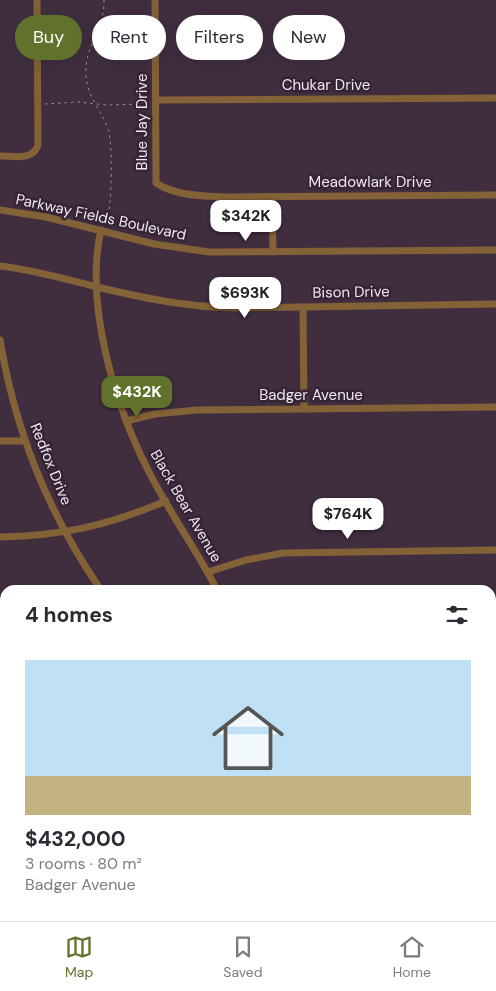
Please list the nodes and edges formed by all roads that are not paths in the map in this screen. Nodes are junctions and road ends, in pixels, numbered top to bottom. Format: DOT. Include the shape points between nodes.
graph roads {
  1 [pos="37,0"];
  2 [pos="155,0"];
  3 [pos="496,98"];
  4 [pos="156,100"];
  5 [pos="0,156"];
  6 [pos="156,183"];
  7 [pos="496,195"];
  8 [pos="272,197"];
  9 [pos="0,210"];
  10 [pos="101,230"];
  11 [pos="496,250"];
  12 [pos="273,252"];
  13 [pos="0,266"];
  14 [pos="96,286"];
  15 [pos="496,304"];
  16 [pos="303,307"];
  17 [pos="0,340"];
  18 [pos="496,407"];
  19 [pos="304,409"];
  20 [pos="126,421"];
  21 [pos="25,441"];
  22 [pos="0,442"];
  23 [pos="166,501"];
  24 [pos="66,532"];
  25 [pos="0,537"];
  26 [pos="496,550"];
  27 [pos="208,572"];
  28 [pos="98,585"];
  29 [pos="214,585"];
  1 -- 5 [label="street" via="38,145 28,156"];
  2 -- 4 [label="street, Blue Jay Drive"];
  3 -- 4 [label="street, Chukar Drive"];
  4 -- 6 [label="street, Blue Jay Drive"];
  6 -- 8 [label="street, Meadowlark Drive" via="171,191 199,196"];
  7 -- 8 [label="street, Meadowlark Drive"];
  8 -- 12 [label="street"];
  9 -- 10 [label="street, Parkway Fields Boulevard"];
  10 -- 12 [label="street, Parkway Fields Boulevard" via="189,250"];
  10 -- 14 [label="street, Black Bear Avenue"];
  11 -- 12 [label="street, Parkway Fields Boulevard"];
  13 -- 14 [label="street, Bison Drive"];
  14 -- 16 [label="street, Bison Drive" via="197,306"];
  14 -- 20 [label="street, Black Bear Avenue" via="107,355"];
  15 -- 16 [label="street, Bison Drive"];
  16 -- 19 [label="street"];
  17 -- 21 [label="street, Redfox Drive"];
  18 -- 19 [label="street, Badger Avenue"];
  19 -- 20 [label="street, Badger Avenue" via="197,410"];
  20 -- 23 [label="street, Black Bear Avenue" via="148,471"];
  21 -- 22 [label="street"];
  21 -- 24 [label="street, Redfox Drive"];
  23 -- 24 [label="street" via="116,521"];
  23 -- 27 [label="street, Black Bear Avenue"];
  24 -- 25 [label="street"];
  24 -- 28 [label="street, Redfox Drive"];
  26 -- 27 [label="street" via="283,553"];
  27 -- 29 [label="street, Black Bear Avenue"];
}
